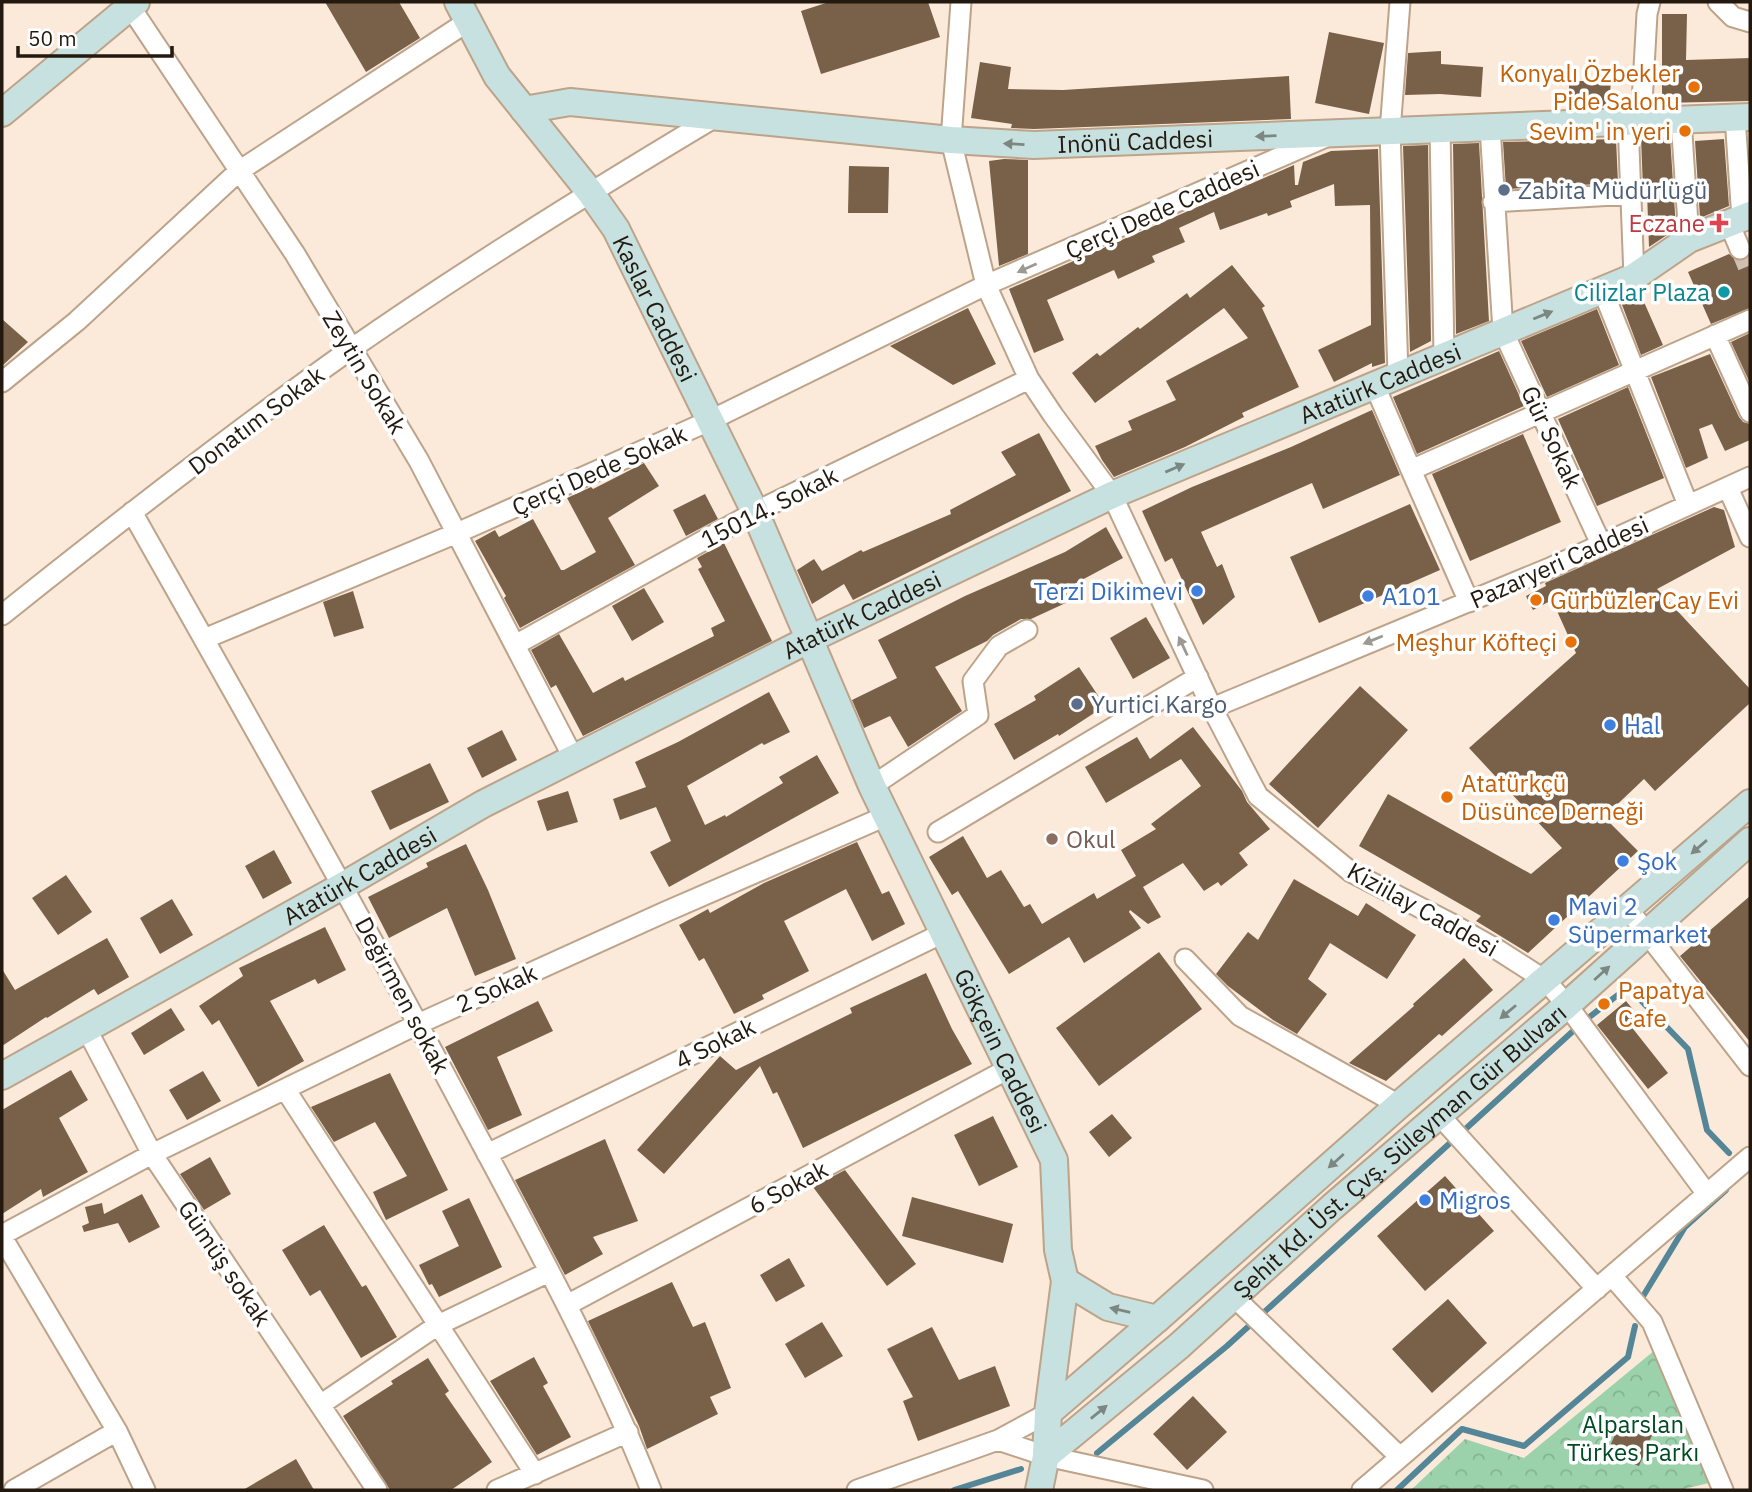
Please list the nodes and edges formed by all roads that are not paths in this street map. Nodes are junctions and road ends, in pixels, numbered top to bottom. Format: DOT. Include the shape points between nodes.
graph roads {
  1 [pos="961,2"];
  2 [pos="1400,2"];
  3 [pos="1650,2"];
  4 [pos="1718,2"];
  5 [pos="131,3"];
  6 [pos="463,12"];
  7 [pos="1750,22"];
  8 [pos="524,110"];
  9 [pos="2,113"];
  10 [pos="717,116"];
  11 [pos="1743,117"];
  12 [pos="1681,119"];
  13 [pos="1635,121"];
  14 [pos="1490,127"];
  15 [pos="1440,129"];
  16 [pos="1390,131"];
  17 [pos="1337,133"];
  18 [pos="951,141"];
  19 [pos="239,171"];
  20 [pos="590,192"];
  21 [pos="1632,194"];
  22 [pos="1493,202"];
  23 [pos="1740,219"];
  24 [pos="1689,239"];
  25 [pos="1740,249"];
  26 [pos="1634,277"];
  27 [pos="986,285"];
  28 [pos="1603,290"];
  29 [pos="1750,320"];
  30 [pos="1503,331"];
  31 [pos="1715,335"];
  32 [pos="351,349"];
  33 [pos="1444,355"];
  34 [pos="1634,370"];
  35 [pos="1029,379"];
  36 [pos="1386,379"];
  37 [pos="2,382"];
  38 [pos="1750,412"];
  39 [pos="1541,414"];
  40 [pos="709,421"];
  41 [pos="1411,470"];
  42 [pos="1750,477"];
  43 [pos="1728,488"];
  44 [pos="1112,495"];
  45 [pos="1688,505"];
  46 [pos="132,512"];
  47 [pos="755,512"];
  48 [pos="457,533"];
  49 [pos="1750,537"];
  50 [pos="1601,544"];
  51 [pos="1469,602"];
  52 [pos="2,615"];
  53 [pos="1027,630"];
  54 [pos="204,639"];
  55 [pos="810,639"];
  56 [pos="514,645"];
  57 [pos="1198,677"];
  58 [pos="1212,708"];
  59 [pos="574,759"];
  60 [pos="872,786"];
  61 [pos="1750,803"];
  62 [pos="886,816"];
  63 [pos="938,832"];
  64 [pos="1750,841"];
  65 [pos="344,885"];
  66 [pos="1628,909"];
  67 [pos="943,933"];
  68 [pos="1647,934"];
  69 [pos="1185,959"];
  70 [pos="1545,980"];
  71 [pos="1578,1020"];
  72 [pos="418,1024"];
  73 [pos="86,1027"];
  74 [pos="1750,1066"];
  75 [pos="1008,1069"];
  76 [pos="2,1076"];
  77 [pos="285,1088"];
  78 [pos="1399,1105"];
  79 [pos="1444,1120"];
  80 [pos="152,1154"];
  81 [pos="487,1154"];
  82 [pos="1750,1157"];
  83 [pos="1707,1194"];
  84 [pos="2,1236"];
  85 [pos="550,1272"];
  86 [pos="1612,1276"];
  87 [pos="1065,1281"];
  88 [pos="1597,1289"];
  89 [pos="1241,1303"];
  90 [pos="567,1305"];
  91 [pos="1157,1318"];
  92 [pos="439,1325"];
  93 [pos="320,1405"];
  94 [pos="1048,1413"];
  95 [pos="117,1432"];
  96 [pos="628,1432"];
  97 [pos="998,1440"];
  98 [pos="1046,1456"];
  99 [pos="1400,1457"];
  100 [pos="535,1474"];
  101 [pos="1717,1489"];
  102 [pos="14,1490"];
  103 [pos="145,1490"];
  104 [pos="377,1490"];
  105 [pos="497,1490"];
  106 [pos="651,1490"];
  107 [pos="857,1490"];
  108 [pos="1039,1490"];
  109 [pos="1203,1490"];
  110 [pos="1362,1490"];
  1 -- 18 [label="street, Kiziilay Caddesi"];
  2 -- 16 [label="street"];
  3 -- 13 [label="street"];
  4 -- 7 [label="street" via="1733,17"];
  5 -- 9 [label="street"];
  5 -- 19 [label="street, Zeytin Sokak"];
  6 -- 8 [label="street, Kaslar Caddesi" via="497,76"];
  6 -- 19 [label="street"];
  8 -- 10 [label="street, Inönü Caddesi" via="570,102"];
  8 -- 20 [label="street, Kaslar Caddesi"];
  10 -- 18 [label="street, Inönü Caddesi"];
  10 -- 20 [label="street, Donatım Sokak"];
  11 -- 12 [label="street, Inönü Caddesi"];
  11 -- 23 [label="street"];
  12 -- 13 [label="street, Inönü Caddesi"];
  12 -- 24 [label="street"];
  13 -- 14 [label="street, Inönü Caddesi"];
  13 -- 21 [label="street"];
  14 -- 15 [label="street, Inönü Caddesi"];
  14 -- 22 [label="street"];
  15 -- 16 [label="street, Inönü Caddesi"];
  15 -- 33 [label="street"];
  16 -- 17 [label="street, Inönü Caddesi"];
  16 -- 36 [label="street"];
  17 -- 18 [label="street, Inönü Caddesi, one-way" via="1034,145"];
  17 -- 27 [label="street, Çerçi Dede Caddesi, one-way"];
  18 -- 27 [label="street, Kiziilay Caddesi"];
  19 -- 32 [label="street, Zeytin Sokak"];
  19 -- 37 [label="street" via="77,321"];
  20 -- 32 [label="street, Donatım Sokak"];
  20 -- 40 [label="street, Kaslar Caddesi" via="615,229"];
  21 -- 22 [label="street"];
  21 -- 26 [label="street"];
  22 -- 30 [label="street"];
  23 -- 24 [label="street, Atatürk Caddesi"];
  23 -- 25 [label="street"];
  24 -- 26 [label="street, Atatürk Caddesi"];
  26 -- 28 [label="street, Atatürk Caddesi"];
  27 -- 35 [label="street, Kiziilay Caddesi"];
  27 -- 40 [label="street, Çerçi Dede Sokak"];
  30 -- 28 [label="street, Atatürk Caddesi, one-way"];
  28 -- 34 [label="street"];
  29 -- 31 [label="street"];
  30 -- 33 [label="street, Atatürk Caddesi"];
  30 -- 39 [label="street, Gür Sokak"];
  31 -- 34 [label="street"];
  31 -- 38 [label="street"];
  32 -- 46 [label="street, Donatım Sokak"];
  32 -- 48 [label="street, Zeytin Sokak"];
  33 -- 36 [label="street, Atatürk Caddesi"];
  34 -- 39 [label="street"];
  34 -- 45 [label="street"];
  35 -- 44 [label="street, Kiziilay Caddesi"];
  35 -- 47 [label="street, 15014. Sokak"];
  36 -- 41 [label="street"];
  44 -- 36 [label="street, Atatürk Caddesi, one-way"];
  39 -- 41 [label="street"];
  39 -- 50 [label="street, Gür Sokak"];
  40 -- 47 [label="street, Kaslar Caddesi"];
  40 -- 48 [label="street, Çerçi Dede Sokak"];
  41 -- 51 [label="street"];
  42 -- 43 [label="street, Pazaryeri Caddesi"];
  43 -- 45 [label="street, Pazaryeri Caddesi"];
  43 -- 49 [label="street"];
  44 -- 55 [label="street, Atatürk Caddesi"];
  57 -- 44 [label="street, Kiziilay Caddesi, one-way"];
  45 -- 50 [label="street, Pazaryeri Caddesi"];
  46 -- 52 [label="street, Donatım Sokak"];
  46 -- 54 [label="street, Değirmen sokak"];
  47 -- 55 [label="street, Kaslar Caddesi"];
  47 -- 56 [label="street, 15014. Sokak"];
  48 -- 54 [label="street, Çerçi Dede Sokak"];
  48 -- 56 [label="street, Zeytin Sokak"];
  50 -- 51 [label="street, Pazaryeri Caddesi"];
  51 -- 58 [label="street, Pazaryeri Caddesi, one-way"];
  53 -- 60 [label="street" via="999,646 973,681 978,715"];
  54 -- 65 [label="street, Değirmen sokak"];
  55 -- 59 [label="street, Atatürk Caddesi"];
  55 -- 60 [label="street, Gökçein Caddesi"];
  56 -- 59 [label="street, Zeytin Sokak"];
  57 -- 58 [label="street, Kiziilay Caddesi"];
  57 -- 63 [label="street"];
  58 -- 70 [label="street, Kiziilay Caddesi" via="1258,796 1310,839 1351,872 1452,924"];
  59 -- 65 [label="street, Atatürk Caddesi" via="483,804"];
  60 -- 62 [label="street, Gökçein Caddesi"];
  61 -- 66 [label="street, Şehit Kd. Üst. Çvş. Süleyman Gür Bulvarı, one-way"];
  62 -- 67 [label="street, Gökçein Caddesi"];
  62 -- 72 [label="street, 2 Sokak"];
  64 -- 68 [label="street, Şehit Kd. Üst. Çvş. Süleyman Gür Bulvarı"];
  65 -- 72 [label="street, Değirmen sokak"];
  65 -- 73 [label="street, Atatürk Caddesi"];
  66 -- 68 [label="street"];
  66 -- 70 [label="street, Şehit Kd. Üst. Çvş. Süleyman Gür Bulvarı"];
  67 -- 75 [label="street, Gökçein Caddesi"];
  67 -- 81 [label="street, 4 Sokak"];
  71 -- 68 [label="street, Şehit Kd. Üst. Çvş. Süleyman Gür Bulvarı, one-way"];
  68 -- 74 [label="street"];
  69 -- 78 [label="street" via="1240,1016"];
  70 -- 71 [label="street, Kiziilay Caddesi"];
  70 -- 78 [label="street, Şehit Kd. Üst. Çvş. Süleyman Gür Bulvarı, one-way"];
  71 -- 79 [label="street, Şehit Kd. Üst. Çvş. Süleyman Gür Bulvarı"];
  71 -- 83 [label="street, Kiziilay Caddesi"];
  72 -- 77 [label="street, 2 Sokak"];
  72 -- 81 [label="street, Değirmen sokak"];
  73 -- 76 [label="street, Atatürk Caddesi"];
  73 -- 80 [label="street, Gümüş sokak"];
  75 -- 87 [label="street, Gökçein Caddesi" via="1054,1160 1058,1250"];
  75 -- 90 [label="street, 6 Sokak"];
  77 -- 80 [label="street, 2 Sokak"];
  77 -- 92 [label="street"];
  78 -- 91 [label="street, Şehit Kd. Üst. Çvş. Süleyman Gür Bulvarı, one-way"];
  79 -- 88 [label="street"];
  79 -- 89 [label="street, Şehit Kd. Üst. Çvş. Süleyman Gür Bulvarı" via="1332,1207"];
  80 -- 84 [label="street, 2 Sokak"];
  80 -- 93 [label="street, Gümüş sokak"];
  81 -- 85 [label="street, Değirmen sokak"];
  82 -- 83 [label="street"];
  83 -- 86 [label="street"];
  84 -- 95 [label="street"];
  85 -- 90 [label="street, Değirmen sokak"];
  85 -- 92 [label="street"];
  86 -- 88 [label="street"];
  86 -- 101 [label="street" via="1652,1322"];
  91 -- 87 [label="street, one-way" via="1108,1307"];
  87 -- 94 [label="street, Gökçein Caddesi"];
  88 -- 99 [label="street"];
  98 -- 89 [label="street, Şehit Kd. Üst. Çvş. Süleyman Gür Bulvarı, one-way" via="1170,1354"];
  89 -- 99 [label="street"];
  90 -- 96 [label="street, Değirmen sokak"];
  91 -- 94 [label="street, Şehit Kd. Üst. Çvş. Süleyman Gür Bulvarı"];
  92 -- 93 [label="street"];
  92 -- 100 [label="street"];
  93 -- 104 [label="street, Gümüş sokak"];
  94 -- 97 [label="street"];
  94 -- 98 [label="street, Gökçein Caddesi"];
  95 -- 102 [label="street"];
  95 -- 103 [label="street"];
  96 -- 100 [label="street"];
  96 -- 106 [label="street, Değirmen sokak"];
  97 -- 98 [label="street"];
  97 -- 107 [label="street"];
  98 -- 108 [label="street, Gökçein Caddesi"];
  98 -- 109 [label="street"];
  99 -- 110 [label="street"];
  100 -- 105 [label="street"];
}
